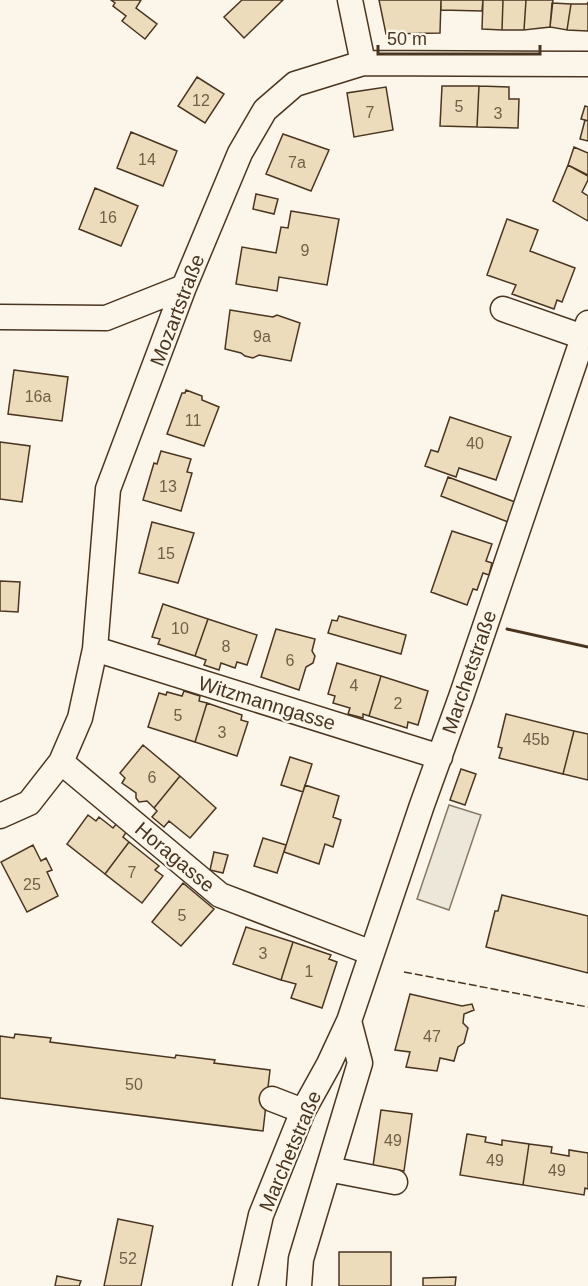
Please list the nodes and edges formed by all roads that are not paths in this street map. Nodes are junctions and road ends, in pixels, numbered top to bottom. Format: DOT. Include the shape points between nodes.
graph roads {
  1 [pos="350,0"];
  2 [pos="363,63"];
  3 [pos="588,64"];
  4 [pos="184,287"];
  5 [pos="503,309"];
  6 [pos="0,317"];
  7 [pos="586,330"];
  8 [pos="95,649"];
  9 [pos="440,757"];
  10 [pos="61,762"];
  11 [pos="0,816"];
  12 [pos="372,953"];
  13 [pos="349,1021"];
  14 [pos="272,1099"];
  15 [pos="303,1111"];
  16 [pos="328,1169"];
  17 [pos="394,1182"];
  18 [pos="245,1286"];
  19 [pos="299,1286"];
  1 -- 2 [label="street"];
  2 -- 3 [label="street, Mozartstraße"];
  2 -- 4 [label="street, Mozartstraße" via="295,84 265,110 240,153"];
  4 -- 6 [label="street" via="106,318"];
  4 -- 8 [label="street, Mozartstraße" via="108,489"];
  5 -- 7 [label="street"];
  7 -- 9 [label="street, Marchetstraße"];
  8 -- 9 [label="street, Witzmanngasse"];
  8 -- 10 [label="street, Mozartstraße" via="80,718"];
  9 -- 12 [label="street, Marchetstraße"];
  10 -- 11 [label="street, Mozartstraße" via="29,803"];
  10 -- 12 [label="street, Horagasse" via="220,895"];
  12 -- 13 [label="street, Marchetstraße"];
  13 -- 15 [label="street, Marchetstraße"];
  13 -- 16 [label="street, Marchetstraße" via="360,1063"];
  14 -- 15 [label="street"];
  15 -- 18 [label="street, Marchetstraße" via="261,1215"];
  16 -- 17 [label="street"];
  16 -- 19 [label="street, Marchetstraße" via="301,1259"];
}
